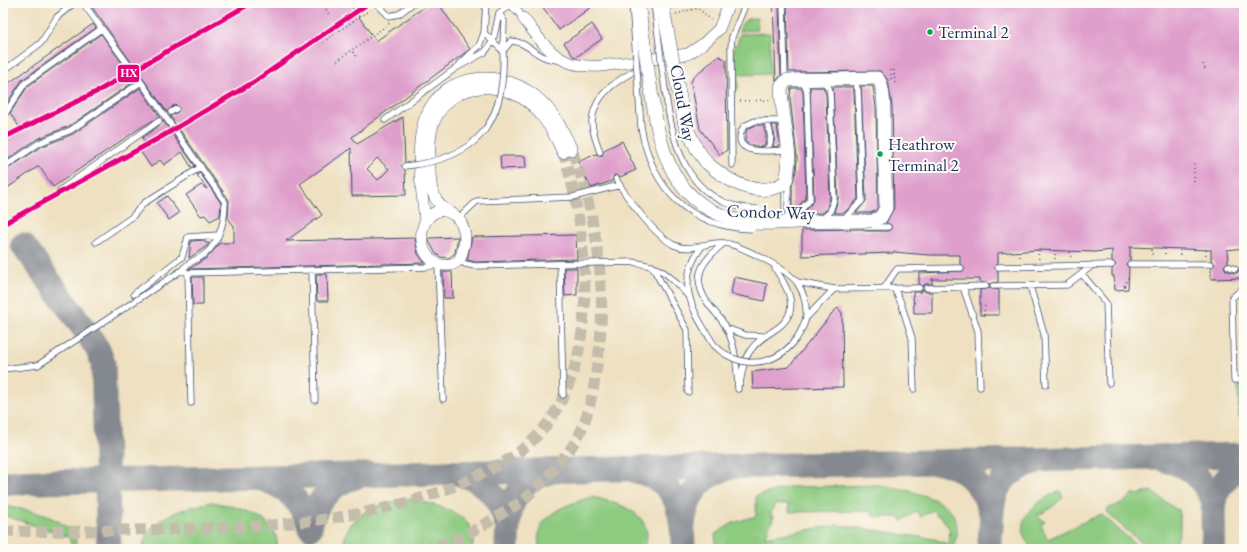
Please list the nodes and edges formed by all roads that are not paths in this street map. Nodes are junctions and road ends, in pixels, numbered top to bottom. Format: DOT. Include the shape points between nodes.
graph roads {
  1 [pos="74,3"];
  2 [pos="83,3"];
  3 [pos="413,3"];
  4 [pos="486,3"];
  5 [pos="632,3"];
  6 [pos="638,3"];
  7 [pos="654,3"];
  8 [pos="662,3"];
  9 [pos="729,3"];
  10 [pos="746,3"];
  11 [pos="783,3"];
  12 [pos="377,4"];
  13 [pos="511,4"];
  14 [pos="499,13"];
  15 [pos="523,18"];
  16 [pos="101,28"];
  17 [pos="484,33"];
  18 [pos="493,41"];
  19 [pos="503,51"];
  20 [pos="656,58"];
  21 [pos="559,60"];
  22 [pos="456,68"];
  23 [pos="3,71"];
  24 [pos="846,78"];
  25 [pos="793,79"];
  26 [pos="815,79"];
  27 [pos="141,82"];
  28 [pos="3,117"];
  29 [pos="385,120"];
  30 [pos="159,121"];
  31 [pos="766,121"];
  32 [pos="786,121"];
  33 [pos="787,150"];
  34 [pos="759,151"];
  35 [pos="600,152"];
  36 [pos="732,165"];
  37 [pos="405,166"];
  38 [pos="201,167"];
  39 [pos="3,168"];
  40 [pos="788,169"];
  41 [pos="616,179"];
  42 [pos="620,185"];
  43 [pos="60,190"];
  44 [pos="758,209"];
  45 [pos="454,215"];
  46 [pos="425,221"];
  47 [pos="842,221"];
  48 [pos="791,224"];
  49 [pos="888,227"];
  50 [pos="218,235"];
  51 [pos="96,242"];
  52 [pos="724,243"];
  53 [pos="703,245"];
  54 [pos="459,260"];
  55 [pos="438,264"];
  56 [pos="560,264"];
  57 [pos="773,264"];
  58 [pos="1130,264"];
  59 [pos="1211,264"];
  60 [pos="1094,265"];
  61 [pos="1112,265"];
  62 [pos="652,266"];
  63 [pos="1228,266"];
  64 [pos="998,267"];
  65 [pos="960,268"];
  66 [pos="182,270"];
  67 [pos="1235,270"];
  68 [pos="312,271"];
  69 [pos="188,274"];
  70 [pos="1082,274"];
  71 [pos="797,282"];
  72 [pos="986,286"];
  73 [pos="993,286"];
  74 [pos="1030,286"];
  75 [pos="963,287"];
  76 [pos="1244,287"];
  77 [pos="884,288"];
  78 [pos="894,288"];
  79 [pos="919,288"];
  80 [pos="927,288"];
  81 [pos="834,289"];
  82 [pos="134,294"];
  83 [pos="688,296"];
  84 [pos="806,318"];
  85 [pos="726,328"];
  86 [pos="764,336"];
  87 [pos="3,369"];
  88 [pos="1244,380"];
  89 [pos="1109,383"];
  90 [pos="1046,384"];
  91 [pos="980,387"];
  92 [pos="914,389"];
  93 [pos="688,392"];
  94 [pos="563,395"];
  95 [pos="443,399"];
  96 [pos="315,400"];
  97 [pos="191,403"];
  1 -- 23 [label="lane" via="57,17 41,43"];
  2 -- 16 [label="lane"];
  3 -- 12 [label="lane" via="399,14 389,16"];
  4 -- 17 [label="lane"];
  5 -- 48 [label="lane, Condor Way, bridge" via="641,128 644,146 661,183 673,198 689,211 709,221 742,228"];
  6 -- 48 [label="street, bridge" via="657,128 666,160 680,184 703,205 730,218 753,223"];
  7 -- 44 [label="lane, Cloud Way, bridge" via="670,125 682,161 696,180 713,195 737,207"];
  8 -- 40 [label="street, bridge" via="685,125 706,162 728,179 760,190 772,189 783,184"];
  9 -- 20 [label="street" via="719,29 703,44 688,54"];
  10 -- 36 [label="lane" via="732,37 731,47"];
  11 -- 48 [label="lane"];
  13 -- 14 [label="lane"];
  13 -- 15 [label="lane"];
  14 -- 18 [label="lane"];
  14 -- 19 [label="lane" via="504,22"];
  15 -- 21 [label="street"];
  16 -- 27 [label="lane"];
  16 -- 28 [label="lane" via="25,83"];
  17 -- 18 [label="lane"];
  17 -- 22 [label="lane" via="478,46"];
  18 -- 19 [label="lane"];
  18 -- 22 [label="lane" via="485,52"];
  19 -- 21 [label="lane" via="511,41 518,41 548,60"];
  19 -- 37 [label="lane, bridge" via="503,81 496,110 478,137 465,149 447,159"];
  20 -- 21 [label="street" via="591,67"];
  20 -- 35 [label="lane" via="619,79 603,94 595,107 592,122"];
  22 -- 29 [label="lane"];
  24 -- 26 [label="street, bridge"];
  24 -- 47 [label="lane, bridge" via="855,81 858,90 862,201"];
  24 -- 47 [label="street, bridge" via="873,77 882,84 887,203 884,214 877,219"];
  25 -- 26 [label="street, bridge"];
  25 -- 32 [label="street, bridge" via="783,82 781,87"];
  25 -- 48 [label="lane, bridge" via="803,83 807,93 810,200"];
  26 -- 48 [label="lane, bridge" via="826,83 830,93 833,206 824,218"];
  27 -- 38 [label="lane"];
  27 -- 39 [label="lane" via="71,130 39,143"];
  30 -- 43 [label="lane"];
  31 -- 32 [label="lane, bridge"];
  31 -- 34 [label="lane" via="770,132 770,145"];
  31 -- 34 [label="lane, bridge" via="747,123 740,134 745,148"];
  32 -- 33 [label="street, bridge"];
  33 -- 34 [label="lane, bridge"];
  33 -- 40 [label="street, bridge"];
  38 -- 50 [label="lane" via="225,202 225,218"];
  38 -- 51 [label="lane" via="144,203 132,217"];
  40 -- 48 [label="lane, bridge"];
  41 -- 42 [label="lane"];
  42 -- 45 [label="lane" via="573,197 477,201"];
  42 -- 53 [label="lane" via="648,223 667,241 686,249"];
  45 -- 46 [label="street" via="435,212"];
  45 -- 46 [label="street" via="442,208 434,198 430,174 430,146 437,115 450,99 458,94 482,87 493,87 515,94 535,108 567,152 554,115 542,101 519,85 494,77 467,80 454,85 432,104 422,129 421,185"];
  45 -- 54 [label="street" via="462,221 464,228 464,247"];
  46 -- 55 [label="street" via="425,253"];
  47 -- 48 [label="street, bridge"];
  48 -- 49 [label="lane, Condor Way" via="819,228"];
  50 -- 66 [label="lane" via="206,253 188,263"];
  50 -- 82 [label="lane" via="188,237 182,257"];
  52 -- 53 [label="lane"];
  52 -- 57 [label="lane" via="737,246"];
  52 -- 85 [label="lane" via="703,263 699,283 701,291"];
  53 -- 83 [label="lane" via="695,255 688,272"];
  54 -- 55 [label="street" via="452,265"];
  54 -- 56 [label="lane" via="475,266"];
  55 -- 68 [label="lane" via="428,267"];
  55 -- 95 [label="lane"];
  56 -- 62 [label="lane" via="632,262"];
  56 -- 94 [label="lane"];
  57 -- 71 [label="lane"];
  57 -- 86 [label="lane" via="790,292 791,307 786,320"];
  58 -- 59 [label="lane"];
  60 -- 61 [label="lane"];
  60 -- 64 [label="lane"];
  60 -- 70 [label="lane"];
  62 -- 83 [label="lane" via="670,275"];
  62 -- 93 [label="lane" via="687,330"];
  63 -- 67 [label="lane"];
  65 -- 77 [label="lane" via="897,269"];
  66 -- 69 [label="lane"];
  66 -- 87 [label="lane" via="38,365"];
  68 -- 69 [label="lane"];
  68 -- 96 [label="lane"];
  69 -- 97 [label="lane"];
  70 -- 74 [label="lane" via="1067,285"];
  70 -- 89 [label="lane" via="1106,304"];
  71 -- 81 [label="lane"];
  71 -- 84 [label="lane" via="807,305"];
  72 -- 75 [label="lane"];
  73 -- 74 [label="lane"];
  74 -- 90 [label="lane" via="1044,334"];
  75 -- 80 [label="lane"];
  75 -- 91 [label="lane" via="978,331"];
  76 -- 88 [label="lane" via="1232,298 1234,380"];
  77 -- 78 [label="lane"];
  77 -- 81 [label="lane"];
  78 -- 79 [label="lane"];
  78 -- 92 [label="lane" via="912,338"];
  81 -- 84 [label="lane"];
  83 -- 84 [label="lane, bridge" via="714,344 729,356 751,362 775,358 789,349 800,336"];
  85 -- 86 [label="lane" via="745,335"];
  85 -- 86 [label="lane" via="734,351 738,389 746,356"];
}
